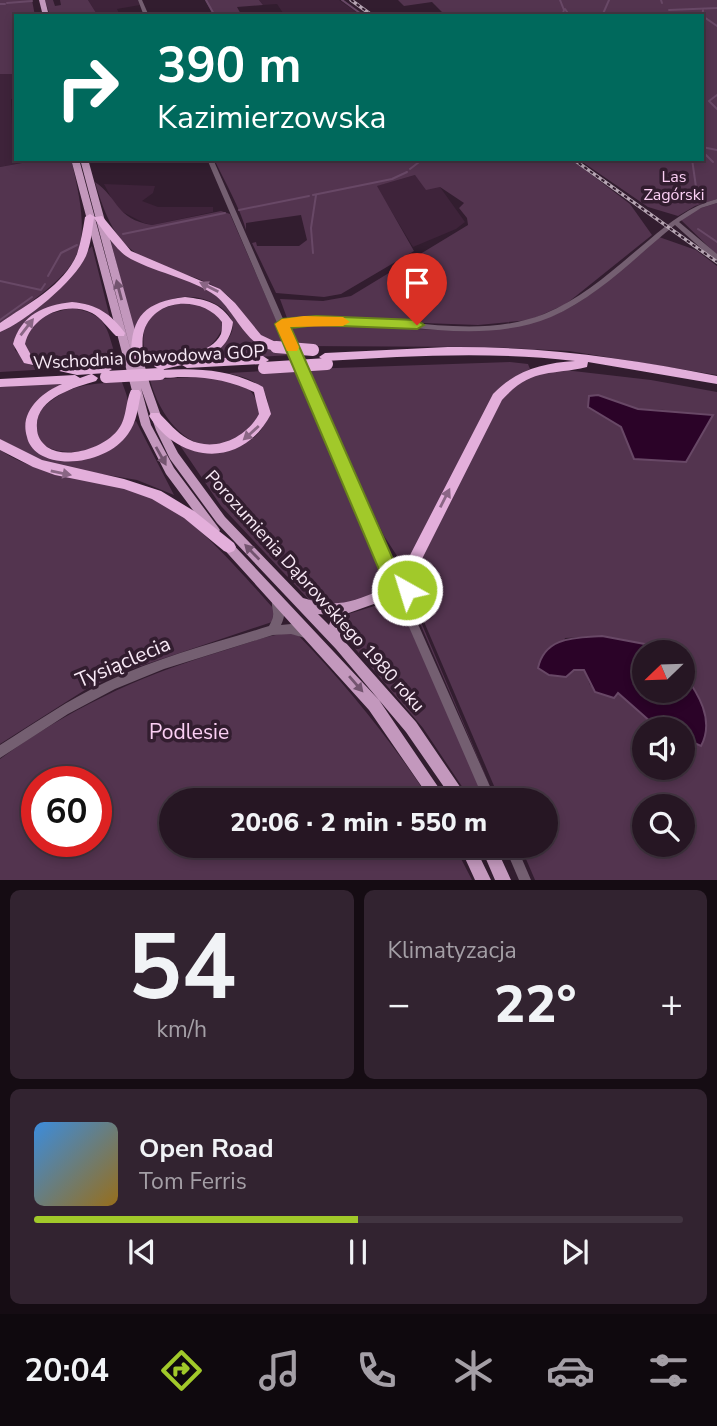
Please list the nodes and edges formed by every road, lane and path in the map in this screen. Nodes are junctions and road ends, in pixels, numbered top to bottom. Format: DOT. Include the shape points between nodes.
graph roads {
  1 [pos="76,161"];
  2 [pos="84,161"];
  3 [pos="211,161"];
  4 [pos="717,201"];
  5 [pos="94,217"];
  6 [pos="675,222"];
  7 [pos="717,258"];
  8 [pos="282,324"];
  9 [pos="0,328"];
  10 [pos="120,333"];
  11 [pos="276,346"];
  12 [pos="313,350"];
  13 [pos="369,354"];
  14 [pos="137,356"];
  15 [pos="326,360"];
  16 [pos="263,364"];
  17 [pos="583,364"];
  18 [pos="159,369"];
  19 [pos="80,370"];
  20 [pos="195,372"];
  21 [pos="106,373"];
  22 [pos="0,375"];
  23 [pos="92,378"];
  24 [pos="717,380"];
  25 [pos="0,383"];
  26 [pos="717,387"];
  27 [pos="135,393"];
  28 [pos="155,416"];
  29 [pos="0,444"];
  30 [pos="229,547"];
  31 [pos="393,580"];
  32 [pos="387,593"];
  33 [pos="404,593"];
  34 [pos="276,598"];
  35 [pos="299,601"];
  36 [pos="342,610"];
  37 [pos="272,629"];
  38 [pos="310,634"];
  39 [pos="340,645"];
  40 [pos="0,752"];
  41 [pos="432,788"];
  42 [pos="454,788"];
  43 [pos="485,788"];
  44 [pos="472,858"];
  45 [pos="493,858"];
  46 [pos="516,858"];
  47 [pos="483,880"];
  48 [pos="503,880"];
  49 [pos="525,880"];
  1 -- 5 [label="main road, Porozumienia Dąbrowskiego 1980 roku"];
  2 -- 5 [label="main road, Porozumienia Dąbrowskiego 1980 roku"];
  3 -- 8 [label="street"];
  4 -- 6 [label="street" via="694,208"];
  5 -- 9 [label="highway" via="72,270"];
  5 -- 10 [label="main road, Porozumienia Dąbrowskiego 1980 roku"];
  11 -- 5 [label="highway, one-way" via="259,340 216,290 128,253"];
  14 -- 5 [label="main road, Porozumienia Dąbrowskiego 1980 roku, one-way"];
  6 -- 7 [label="street"];
  6 -- 8 [label="street" via="574,302 529,322 491,327 316,320"];
  8 -- 31 [label="street"];
  19 -- 10 [label="highway, one-way" via="28,360 19,344 25,326 52,309 81,307 99,312"];
  10 -- 27 [label="main road, Porozumienia Dąbrowskiego 1980 roku"];
  11 -- 12 [label="highway, bridge"];
  12 -- 13 [label="highway"];
  13 -- 15 [label="highway, Wschodnia Obwodowa GOP"];
  13 -- 24 [label="highway, Wschodnia Obwodowa GOP" via="522,352 589,358"];
  14 -- 18 [label="highway" via="138,330 159,307 191,299 224,313 226,331 214,349"];
  14 -- 28 [label="main road, Porozumienia Dąbrowskiego 1980 roku"];
  15 -- 16 [label="highway, Wschodnia Obwodowa GOP, bridge"];
  15 -- 17 [label="highway, Wschodnia Obwodowa GOP" via="460,358"];
  16 -- 18 [label="highway, Wschodnia Obwodowa GOP"];
  16 -- 20 [label="highway, Wschodnia Obwodowa GOP"];
  17 -- 26 [label="highway, Wschodnia Obwodowa GOP"];
  33 -- 17 [label="highway, one-way" via="415,559 497,397 529,372"];
  18 -- 20 [label="highway, Wschodnia Obwodowa GOP"];
  18 -- 21 [label="highway, Wschodnia Obwodowa GOP, bridge"];
  19 -- 21 [label="highway, Wschodnia Obwodowa GOP"];
  19 -- 22 [label="highway, Wschodnia Obwodowa GOP"];
  20 -- 28 [label="highway, one-way" via="240,380 259,390 265,414 253,433 228,446 201,448 178,439"];
  21 -- 23 [label="highway, Wschodnia Obwodowa GOP"];
  23 -- 25 [label="highway, Wschodnia Obwodowa GOP"];
  23 -- 27 [label="highway" via="62,388 40,404 30,426 38,446 72,457 107,446 129,422"];
  27 -- 30 [label="main road, Porozumienia Dąbrowskiego 1980 roku, one-way" via="170,471"];
  35 -- 28 [label="main road, Porozumienia Dąbrowskiego 1980 roku, one-way" via="205,500 174,456"];
  29 -- 30 [label="highway, one-way" via="46,469 158,495 191,513"];
  30 -- 34 [label="main road, Porozumienia Dąbrowskiego 1980 roku"];
  31 -- 32 [label="main road" via="386,585"];
  31 -- 33 [label="main road" via="401,581"];
  32 -- 33 [label="main road" via="392,598"];
  32 -- 36 [label="main road"];
  33 -- 43 [label="street"];
  34 -- 37 [label="street" via="280,617"];
  34 -- 38 [label="main road, Porozumienia Dąbrowskiego 1980 roku"];
  35 -- 36 [label="main road" via="323,611"];
  35 -- 39 [label="main road, Porozumienia Dąbrowskiego 1980 roku"];
  36 -- 39 [label="main road" via="335,623"];
  37 -- 38 [label="street, Tysiąclecia"];
  37 -- 40 [label="street, Tysiąclecia" via="118,682"];
  38 -- 41 [label="main road, Porozumienia Dąbrowskiego 1980 roku, one-way" via="374,705"];
  39 -- 42 [label="main road, Porozumienia Dąbrowskiego 1980 roku" via="411,727"];
  44 -- 47 [label="main road"];
  45 -- 48 [label="main road"];
  46 -- 49 [label="street"];
}
